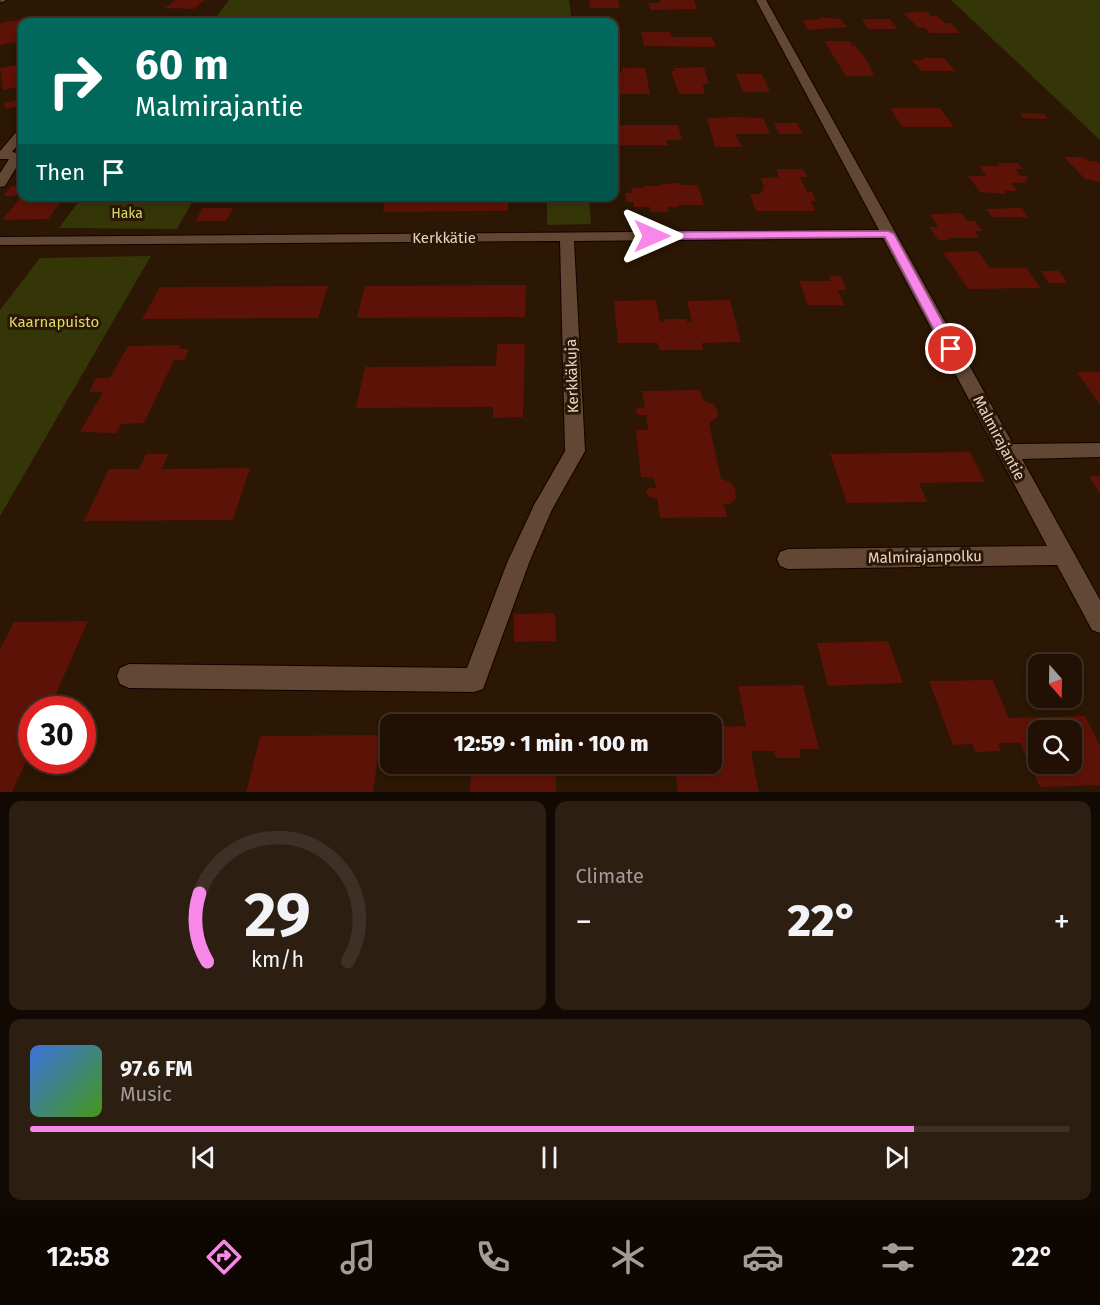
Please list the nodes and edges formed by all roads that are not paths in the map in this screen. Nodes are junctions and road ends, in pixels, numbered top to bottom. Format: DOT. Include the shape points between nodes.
graph roads {
  1 [pos="761,0"];
  2 [pos="18,137"];
  3 [pos="2,155"];
  4 [pos="0,183"];
  5 [pos="888,234"];
  6 [pos="567,237"];
  7 [pos="0,241"];
  8 [pos="1100,450"];
  9 [pos="1007,452"];
  10 [pos="1062,555"];
  11 [pos="788,558"];
  12 [pos="1100,622"];
  13 [pos="129,676"];
  1 -- 5 [label="street, Malmirajantie"];
  2 -- 3 [label="street"];
  3 -- 4 [label="street" via="17,157"];
  5 -- 6 [label="street, Kerkkätie"];
  5 -- 9 [label="street, Malmirajantie"];
  6 -- 7 [label="street, Kerkkätie"];
  6 -- 13 [label="street, Kerkkäkuja" via="574,451 518,563 474,680"];
  8 -- 9 [label="street"];
  9 -- 10 [label="street, Malmirajantie"];
  10 -- 11 [label="street, Malmirajanpolku"];
  10 -- 12 [label="street, Malmirajantie"];
}
